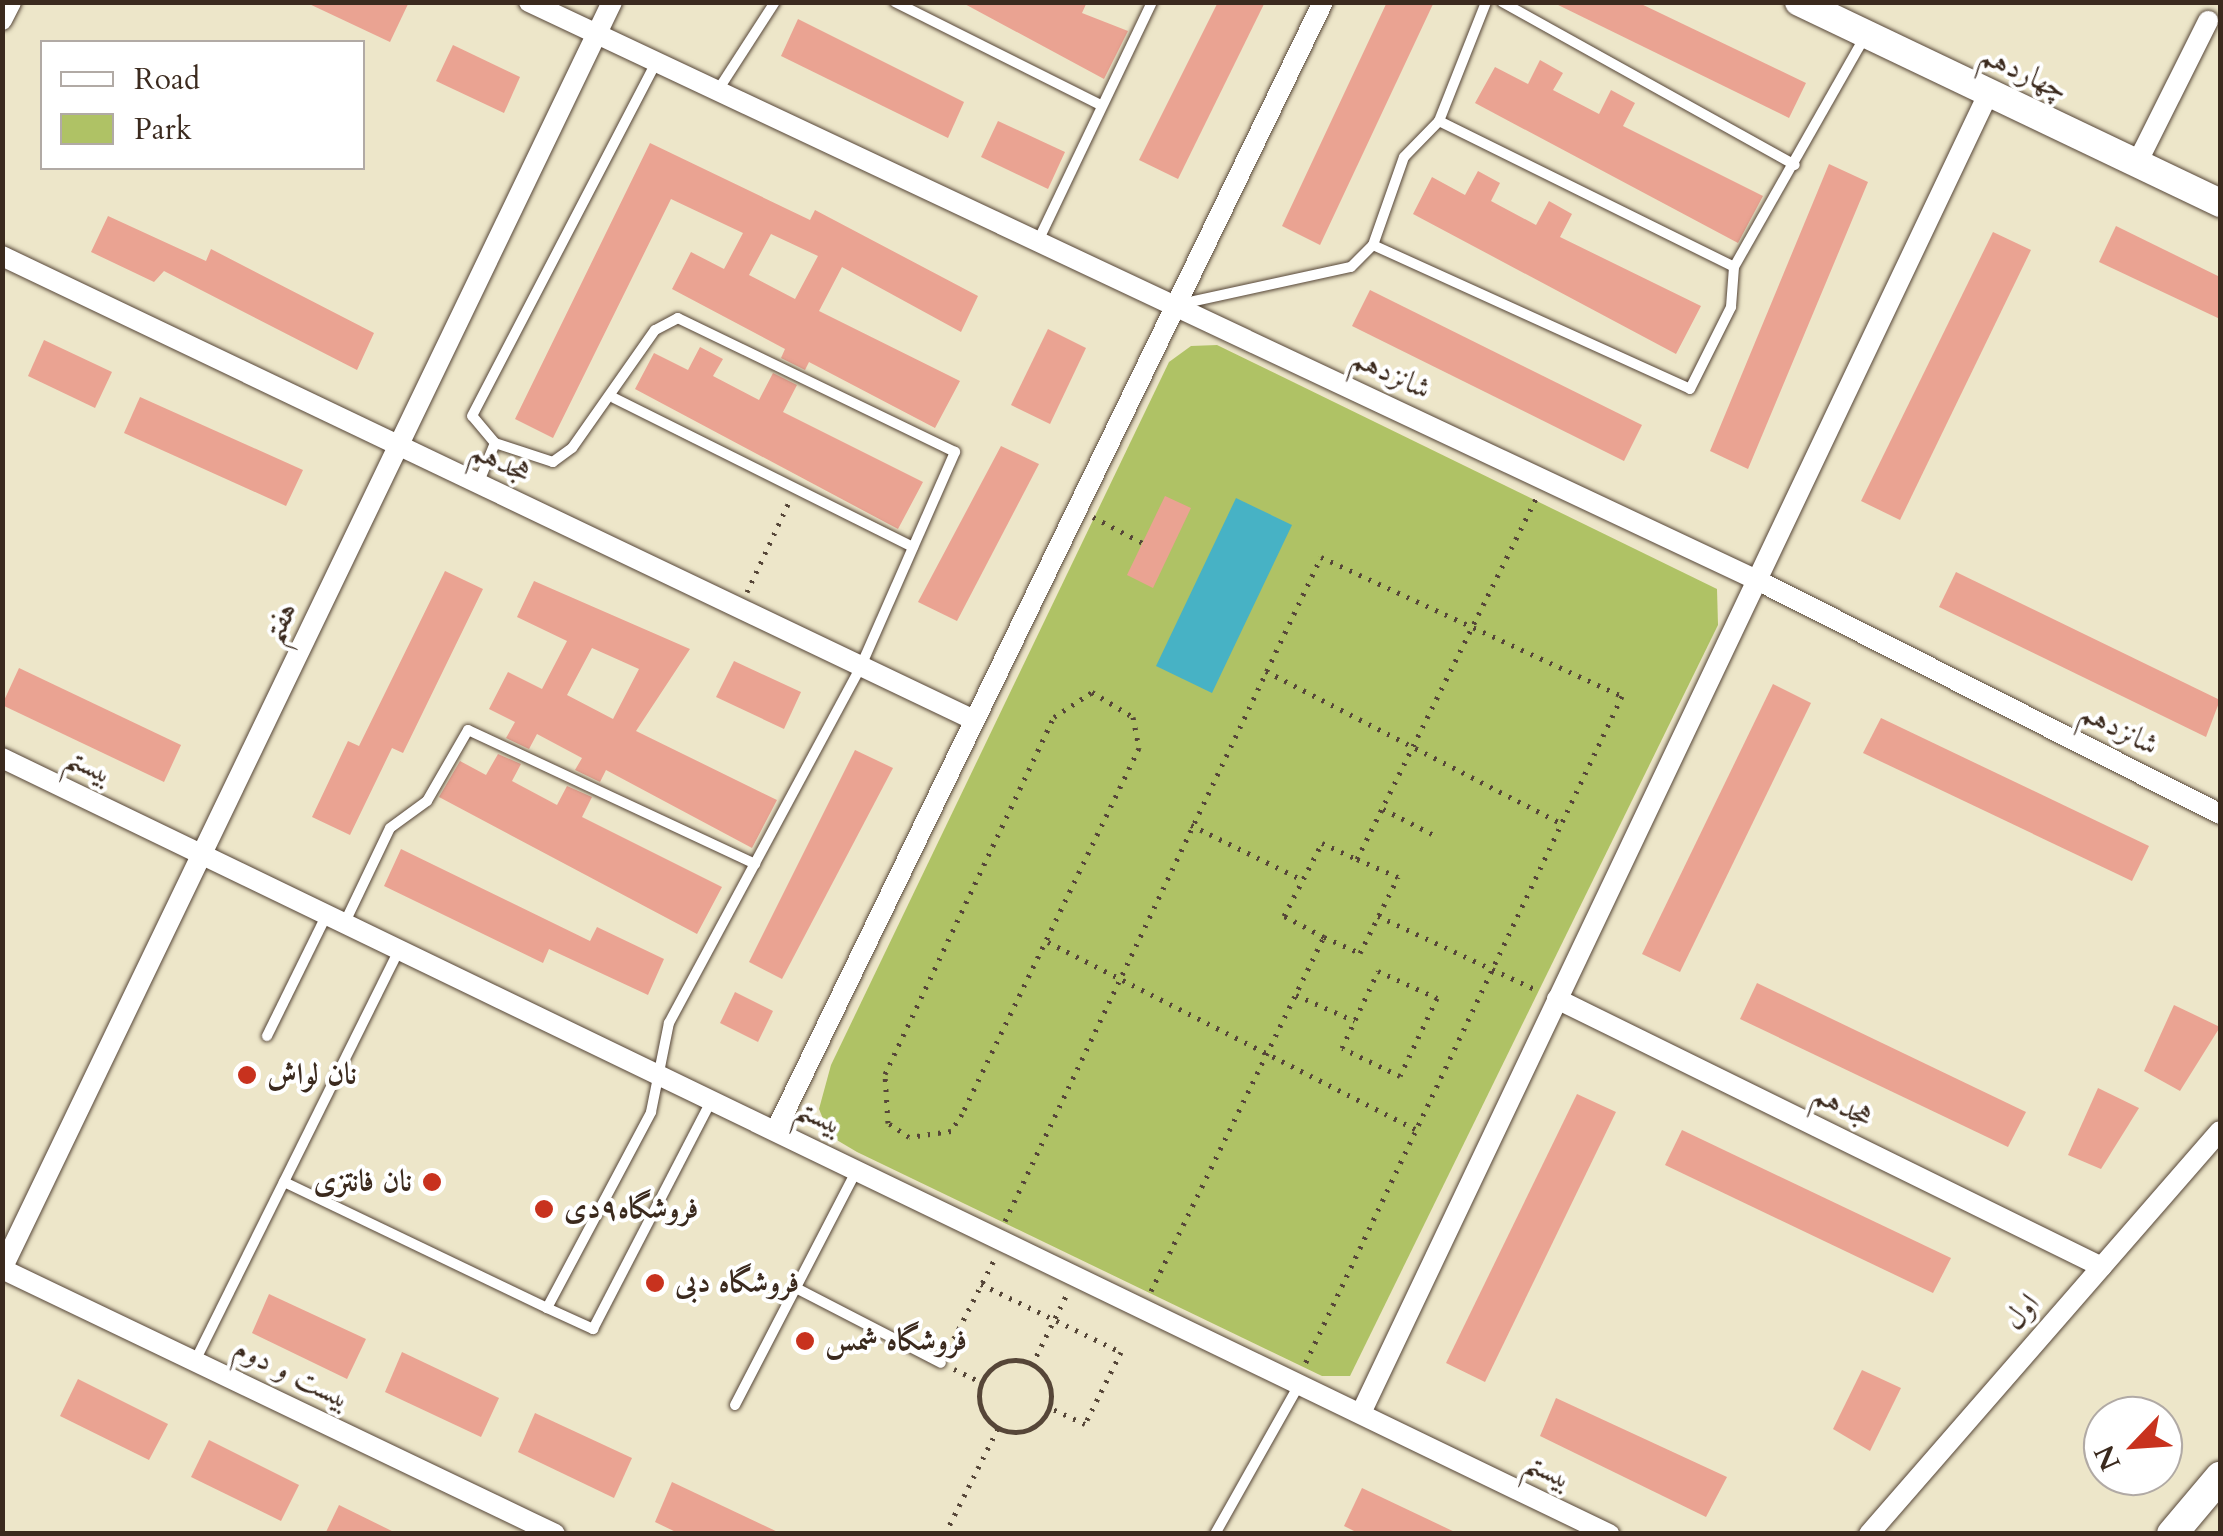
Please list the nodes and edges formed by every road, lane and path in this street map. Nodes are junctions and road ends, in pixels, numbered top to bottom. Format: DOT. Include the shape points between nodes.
graph roads {
  1 [pos="11,2"];
  2 [pos="529,2"];
  3 [pos="612,2"];
  4 [pos="775,2"];
  5 [pos="894,2"];
  6 [pos="1152,2"];
  7 [pos="1323,2"];
  8 [pos="1486,2"];
  9 [pos="1502,2"];
  10 [pos="1799,2"];
  11 [pos="2210,14"];
  12 [pos="2,20"];
  13 [pos="596,34"];
  14 [pos="1866,34"];
  15 [pos="656,62"];
  16 [pos="717,91"];
  17 [pos="1989,92"];
  18 [pos="1101,105"];
  19 [pos="1439,121"];
  20 [pos="2137,162"];
  21 [pos="1794,164"];
  22 [pos="2220,204"];
  23 [pos="1038,241"];
  24 [pos="1373,244"];
  25 [pos="2,256"];
  26 [pos="1734,267"];
  27 [pos="1176,305"];
  28 [pos="614,398"];
  29 [pos="495,443"];
  30 [pos="398,446"];
  31 [pos="1545,480"];
  32 [pos="478,484"];
  33 [pos="796,488"];
  34 [pos="1077,509"];
  35 [pos="1143,542"];
  36 [pos="913,547"];
  37 [pos="1757,580"];
  38 [pos="739,608"];
  39 [pos="1472,626"];
  40 [pos="862,666"];
  41 [pos="1266,671"];
  42 [pos="974,720"];
  43 [pos="1412,746"];
  44 [pos="2,758"];
  45 [pos="1382,808"];
  46 [pos="2220,814"];
  47 [pos="1561,823"];
  48 [pos="1191,825"];
  49 [pos="1438,836"];
  50 [pos="202,854"];
  51 [pos="1356,860"];
  52 [pos="755,864"];
  53 [pos="1303,880"];
  54 [pos="1378,916"];
  55 [pos="336,918"];
  56 [pos="1324,937"];
  57 [pos="1048,942"];
  58 [pos="400,948"];
  59 [pos="1492,969"];
  60 [pos="1118,976"];
  61 [pos="1296,995"];
  62 [pos="1557,1000"];
  63 [pos="1355,1021"];
  64 [pos="267,1036"];
  65 [pos="1268,1052"];
  66 [pos="654,1070"];
  67 [pos="712,1098"];
  68 [pos="1415,1129"];
  69 [pos="776,1130"];
  70 [pos="2220,1131"];
  71 [pos="858,1168"];
  72 [pos="284,1182"];
  73 [pos="1004,1240"];
  74 [pos="2102,1267"];
  75 [pos="3,1269"];
  76 [pos="1077,1275"];
  77 [pos="981,1284"];
  78 [pos="796,1288"];
  79 [pos="1143,1307"];
  80 [pos="547,1308"];
  81 [pos="1055,1320"];
  82 [pos="194,1361"];
  83 [pos="941,1363"];
  84 [pos="1032,1365"];
  85 [pos="983,1383"];
  86 [pos="1300,1383"];
  87 [pos="736,1405"];
  88 [pos="1050,1408"];
  89 [pos="1361,1413"];
  90 [pos="998,1428"];
  91 [pos="2220,1476"];
  92 [pos="555,1534"];
  93 [pos="946,1534"];
  94 [pos="1215,1534"];
  95 [pos="1609,1534"];
  96 [pos="1869,1534"];
  97 [pos="2172,1534"];
  1 -- 12 [label="street"];
  2 -- 13 [label="street, شانزدهم"];
  3 -- 13 [label="street, هفتم"];
  4 -- 16 [label="lane"];
  5 -- 18 [label="lane"];
  6 -- 18 [label="lane"];
  7 -- 27 [label="street"];
  8 -- 19 [label="lane"];
  9 -- 21 [label="lane"];
  10 -- 14 [label="main road, چهاردهم"];
  11 -- 20 [label="street"];
  13 -- 15 [label="street, شانزدهم"];
  13 -- 30 [label="street, هفتم"];
  14 -- 17 [label="main road, چهاردهم"];
  14 -- 21 [label="lane"];
  15 -- 16 [label="street, شانزدهم"];
  15 -- 29 [label="lane" via="472,416"];
  16 -- 23 [label="street, شانزدهم"];
  17 -- 20 [label="main road, چهاردهم"];
  17 -- 37 [label="street"];
  18 -- 23 [label="lane"];
  19 -- 24 [label="lane" via="1404,157"];
  19 -- 26 [label="lane"];
  20 -- 22 [label="main road, چهاردهم"];
  21 -- 26 [label="lane"];
  23 -- 27 [label="street, شانزدهم"];
  24 -- 26 [label="lane" via="1690,389 1731,307"];
  24 -- 27 [label="lane" via="1351,267"];
  25 -- 30 [label="street, هجدهم"];
  27 -- 31 [label="street, شانزدهم"];
  27 -- 34 [label="street"];
  28 -- 29 [label="lane" via="553,462"];
  28 -- 33 [label="lane"];
  28 -- 36 [label="lane" via="654,330 678,318 954,452"];
  29 -- 32 [label="lane"];
  30 -- 32 [label="street, هجدهم"];
  30 -- 50 [label="street, هفتم"];
  31 -- 37 [label="street, شانزدهم"];
  31 -- 39 [label="path"];
  32 -- 38 [label="street, هجدهم"];
  33 -- 36 [label="lane"];
  33 -- 38 [label="path"];
  34 -- 35 [label="path"];
  34 -- 42 [label="street"];
  36 -- 40 [label="lane"];
  37 -- 46 [label="street, شانزدهم"];
  37 -- 62 [label="street"];
  38 -- 40 [label="street, هجدهم"];
  39 -- 41 [label="path" via="1322,556"];
  39 -- 43 [label="path"];
  39 -- 47 [label="path" via="1622,696"];
  40 -- 42 [label="street, هجدهم"];
  40 -- 52 [label="lane"];
  41 -- 43 [label="path"];
  41 -- 48 [label="path"];
  42 -- 69 [label="street"];
  43 -- 45 [label="path"];
  43 -- 47 [label="path"];
  44 -- 50 [label="street, بیستم"];
  45 -- 49 [label="path"];
  45 -- 51 [label="path"];
  47 -- 59 [label="path"];
  48 -- 53 [label="path"];
  48 -- 60 [label="path"];
  50 -- 55 [label="street, بیستم"];
  50 -- 75 [label="street, هفتم"];
  51 -- 53 [label="path" via="1322,843"];
  51 -- 54 [label="path" via="1398,878"];
  52 -- 55 [label="lane" via="468,730 427,800 390,828"];
  52 -- 66 [label="lane" via="669,1023"];
  53 -- 56 [label="path" via="1284,916"];
  54 -- 56 [label="path" via="1360,953"];
  54 -- 59 [label="path"];
  55 -- 58 [label="street, بیستم"];
  55 -- 64 [label="lane"];
  56 -- 61 [label="path"];
  57 -- 57 [label="path" via="1139,748 1133,716 1092,692 1054,717 885,1074 888,1123 909,1137 951,1131"];
  57 -- 60 [label="path"];
  58 -- 66 [label="street, بیستم"];
  58 -- 72 [label="lane"];
  59 -- 62 [label="path"];
  59 -- 68 [label="path"];
  60 -- 65 [label="path"];
  60 -- 73 [label="path" via="1006,1212"];
  61 -- 63 [label="path"];
  61 -- 65 [label="path"];
  62 -- 74 [label="street, هجدهم"];
  62 -- 89 [label="street"];
  63 -- 63 [label="path" via="1342,1048 1400,1076 1436,998 1378,971"];
  65 -- 68 [label="path"];
  65 -- 79 [label="path"];
  66 -- 67 [label="street, بیستم"];
  66 -- 80 [label="lane" via="650,1112"];
  67 -- 69 [label="street, بیستم"];
  67 -- 80 [label="lane" via="592,1329"];
  68 -- 86 [label="path"];
  69 -- 71 [label="street, بیستم"];
  70 -- 74 [label="street, اول"];
  71 -- 73 [label="street, بیستم"];
  71 -- 78 [label="lane"];
  72 -- 80 [label="lane"];
  72 -- 82 [label="lane"];
  73 -- 76 [label="street, بیستم"];
  73 -- 77 [label="path"];
  74 -- 96 [label="street, اول"];
  75 -- 82 [label="street, بیست و دوم"];
  76 -- 79 [label="street, بیستم"];
  76 -- 81 [label="path"];
  77 -- 81 [label="path"];
  77 -- 83 [label="path"];
  78 -- 83 [label="lane"];
  78 -- 87 [label="lane"];
  79 -- 86 [label="street, بیستم"];
  81 -- 84 [label="path"];
  81 -- 88 [label="path" via="1121,1352 1085,1424"];
  82 -- 92 [label="street, بیست و دوم"];
  83 -- 85 [label="path"];
  84 -- 85 [label="path" via="1002,1362"];
  84 -- 88 [label="path" via="1051,1388"];
  85 -- 90 [label="path" via="984,1414"];
  86 -- 89 [label="street, بیستم"];
  86 -- 94 [label="lane"];
  88 -- 90 [label="path" via="1018,1432"];
  89 -- 95 [label="street, بیستم"];
  90 -- 93 [label="path"];
  91 -- 97 [label="main road"];
}
